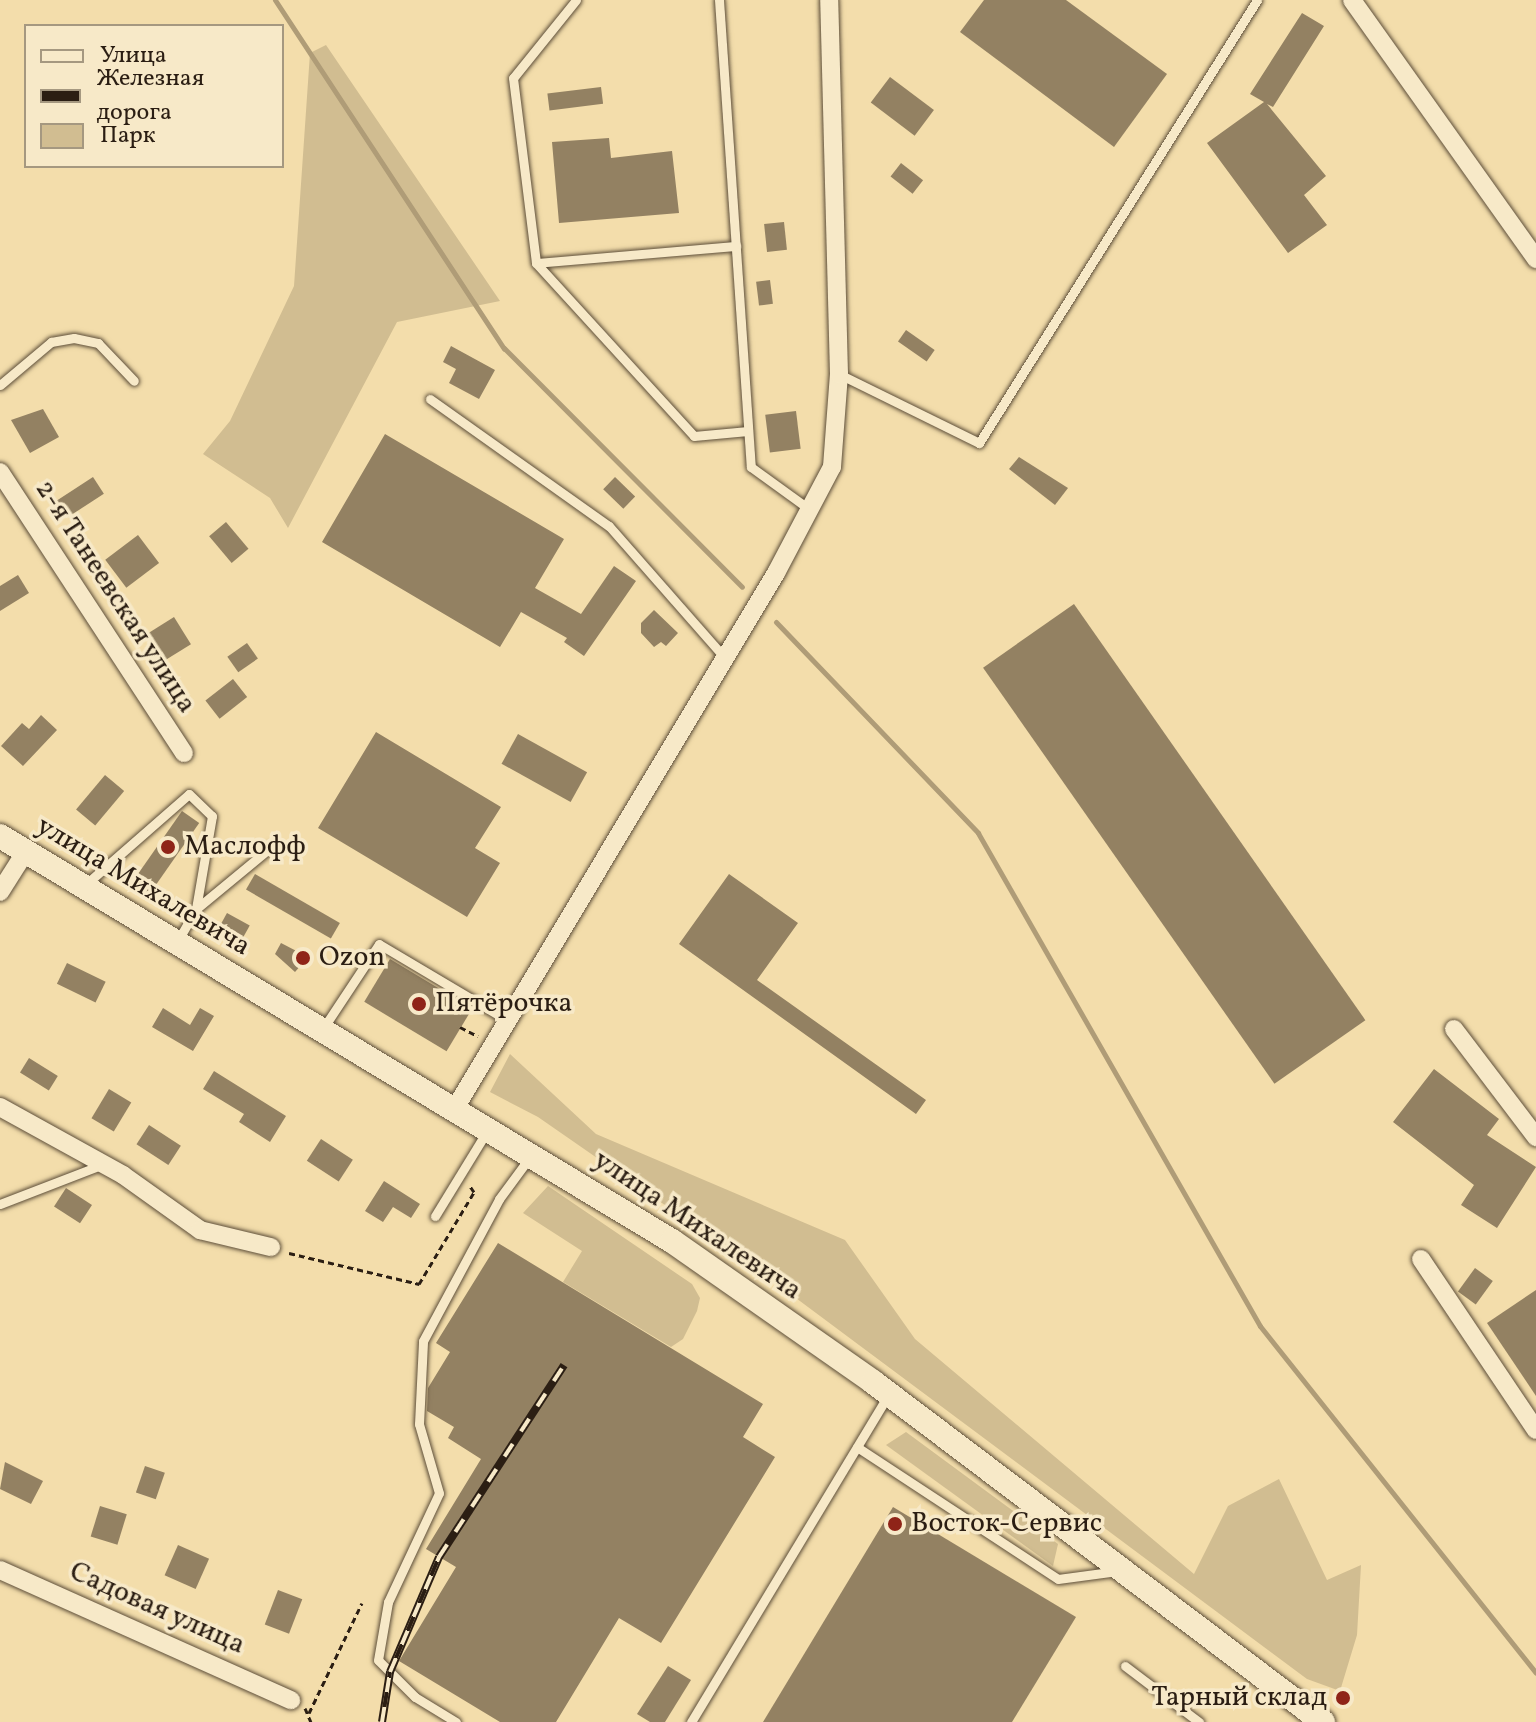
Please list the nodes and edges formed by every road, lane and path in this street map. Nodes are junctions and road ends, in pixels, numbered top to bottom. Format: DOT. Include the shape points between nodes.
graph roads {
  1 [pos="576,0"];
  2 [pos="719,0"];
  3 [pos="829,0"];
  4 [pos="1257,0"];
  5 [pos="1352,0"];
  6 [pos="736,246"];
  7 [pos="1536,259"];
  8 [pos="536,263"];
  9 [pos="839,374"];
  10 [pos="134,381"];
  11 [pos="0,385"];
  12 [pos="430,399"];
  13 [pos="748,431"];
  14 [pos="0,472"];
  15 [pos="812,511"];
  16 [pos="724,657"];
  17 [pos="184,753"];
  18 [pos="0,836"];
  19 [pos="271,847"];
  20 [pos="26,851"];
  21 [pos="0,872"];
  22 [pos="83,885"];
  23 [pos="0,892"];
  24 [pos="196,909"];
  25 [pos="177,942"];
  26 [pos="507,1020"];
  27 [pos="460,1027"];
  28 [pos="1454,1029"];
  29 [pos="322,1030"];
  30 [pos="484,1039"];
  31 [pos="0,1107"];
  32 [pos="454,1110"];
  33 [pos="489,1129"];
  34 [pos="1536,1137"];
  35 [pos="532,1154"];
  36 [pos="104,1164"];
  37 [pos="462,1172"];
  38 [pos="0,1204"];
  39 [pos="435,1216"];
  40 [pos="271,1247"];
  41 [pos="1421,1259"];
  42 [pos="889,1394"];
  43 [pos="1536,1430"];
  44 [pos="857,1447"];
  45 [pos="0,1570"];
  46 [pos="1125,1570"];
  47 [pos="362,1603"];
  48 [pos="1125,1666"];
  49 [pos="291,1700"];
  50 [pos="309,1713"];
  51 [pos="456,1722"];
  52 [pos="691,1722"];
  53 [pos="1199,1722"];
  54 [pos="1323,1722"];
  1 -- 8 [label="lane" via="513,78"];
  2 -- 6 [label="lane"];
  3 -- 9 [label="street"];
  4 -- 9 [label="lane" via="979,443"];
  5 -- 7 [label="street"];
  6 -- 8 [label="lane"];
  6 -- 13 [label="lane"];
  8 -- 13 [label="lane" via="694,436"];
  9 -- 15 [label="street" via="832,467"];
  10 -- 11 [label="lane" via="98,343 74,338 51,342"];
  12 -- 16 [label="lane" via="609,526"];
  13 -- 15 [label="lane" via="751,467"];
  14 -- 17 [label="street, 2-я Танеевская улица"];
  15 -- 16 [label="street"];
  16 -- 26 [label="street"];
  18 -- 20 [label="street, улица Михалевича"];
  19 -- 24 [label="lane"];
  20 -- 21 [label="lane"];
  20 -- 22 [label="street, улица Михалевича"];
  20 -- 23 [label="street"];
  22 -- 24 [label="lane" via="189,794 212,816"];
  22 -- 25 [label="street, улица Михалевича"];
  24 -- 25 [label="lane"];
  25 -- 29 [label="street, улица Михалевича"];
  26 -- 29 [label="lane" via="379,944"];
  26 -- 32 [label="street"];
  27 -- 30 [label="path"];
  28 -- 34 [label="street"];
  29 -- 32 [label="street, улица Михалевича"];
  31 -- 36 [label="street"];
  32 -- 33 [label="street, улица Михалевича"];
  33 -- 35 [label="street, улица Михалевича"];
  33 -- 37 [label="lane"];
  35 -- 42 [label="street, улица Михалевича" via="672,1241"];
  35 -- 51 [label="lane" via="499,1199 423,1341 419,1424 439,1493 388,1602 378,1660 415,1697"];
  36 -- 38 [label="lane"];
  36 -- 40 [label="street" via="200,1230"];
  37 -- 39 [label="lane"];
  37 -- 40 [label="path" via="474,1192 419,1284"];
  41 -- 43 [label="street"];
  42 -- 44 [label="lane"];
  42 -- 46 [label="street, улица Михалевича"];
  44 -- 46 [label="lane" via="1058,1579"];
  44 -- 52 [label="lane"];
  45 -- 49 [label="street, Садовая улица"];
  46 -- 54 [label="street, улица Михалевича"];
  47 -- 50 [label="path"];
  48 -- 53 [label="lane"];
}
